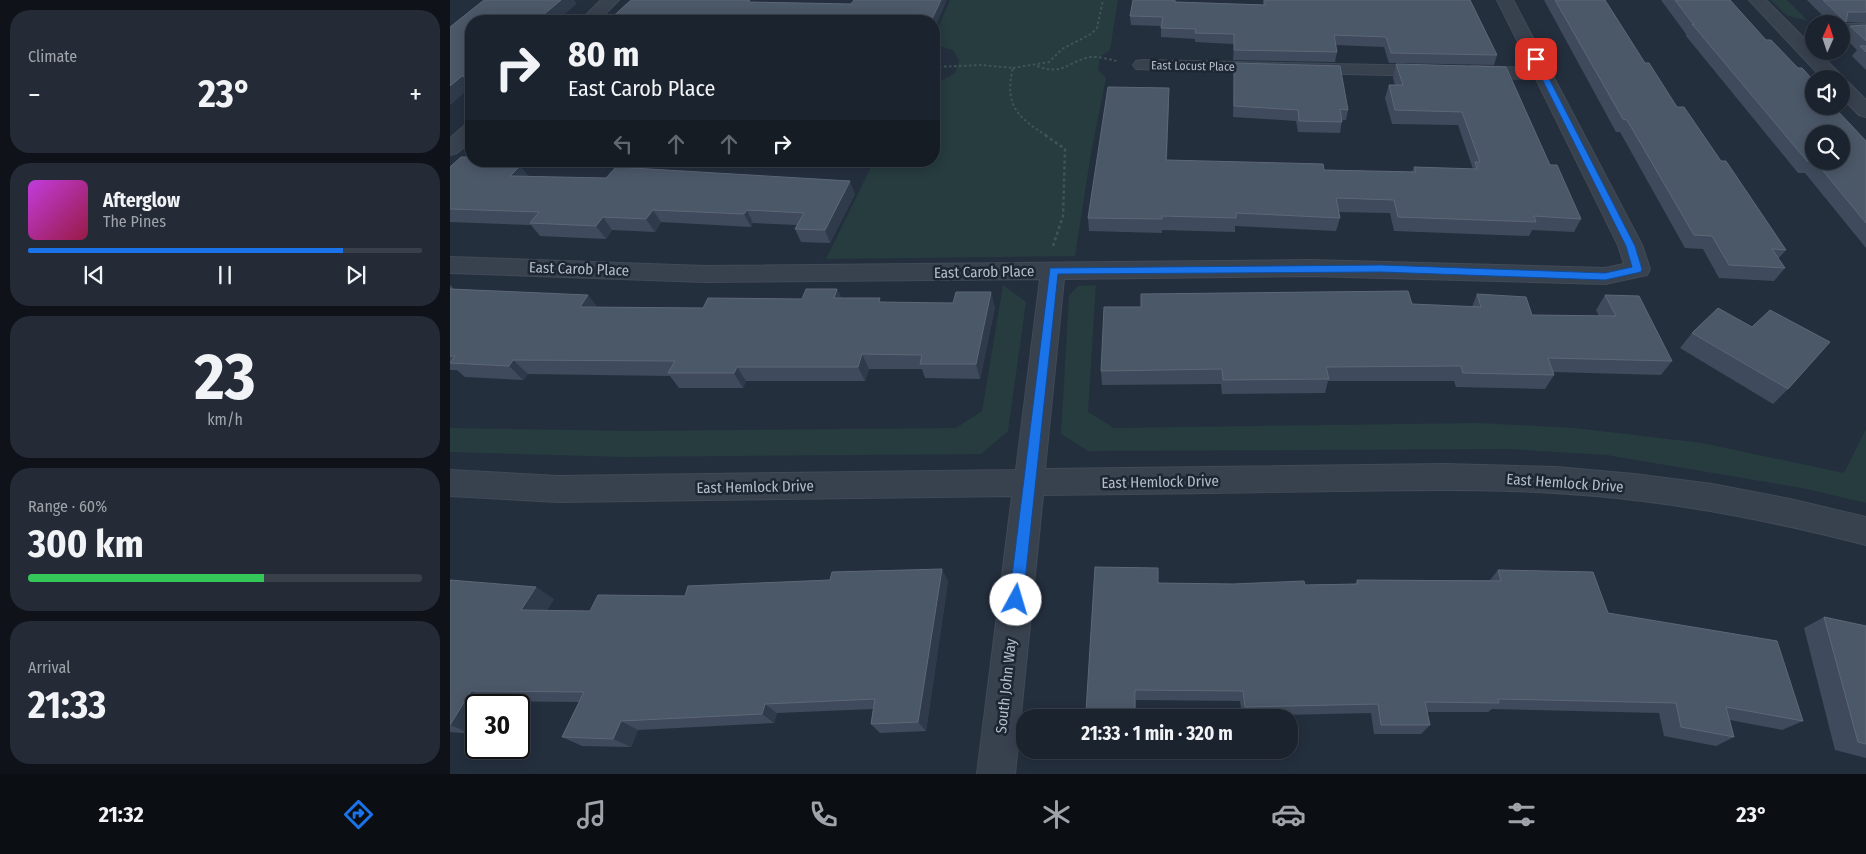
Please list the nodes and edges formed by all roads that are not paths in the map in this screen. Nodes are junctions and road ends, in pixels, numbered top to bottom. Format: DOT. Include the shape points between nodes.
graph roads {
  1 [pos="611,0"];
  2 [pos="1505,0"];
  3 [pos="1757,0"];
  4 [pos="595,15"];
  5 [pos="1784,28"];
  6 [pos="1804,29"];
  7 [pos="1850,29"];
  8 [pos="1866,30"];
  9 [pos="1142,65"];
  10 [pos="1825,70"];
  11 [pos="1543,74"];
  12 [pos="1850,95"];
  13 [pos="1866,111"];
  14 [pos="465,135"];
  15 [pos="450,149"];
  16 [pos="450,265"];
  17 [pos="1050,271"];
  18 [pos="450,483"];
  19 [pos="1029,484"];
  20 [pos="1866,531"];
  21 [pos="996,774"];
  1 -- 4 [label="street"];
  2 -- 11 [label="street"];
  3 -- 5 [label="street"];
  5 -- 6 [label="street"];
  5 -- 10 [label="street"];
  7 -- 8 [label="street"];
  9 -- 11 [label="street, East Locust Place"];
  11 -- 17 [label="street, East Carob Place" via="1630,246 1638,269 1605,276 1381,268"];
  12 -- 13 [label="street"];
  14 -- 15 [label="street"];
  16 -- 17 [label="street, East Carob Place" via="705,274"];
  17 -- 19 [label="street, South John Way"];
  18 -- 19 [label="street, East Hemlock Drive" via="558,489"];
  19 -- 20 [label="street, East Hemlock Drive" via="1446,477 1556,480 1732,501"];
  19 -- 21 [label="street, South John Way"];
}
